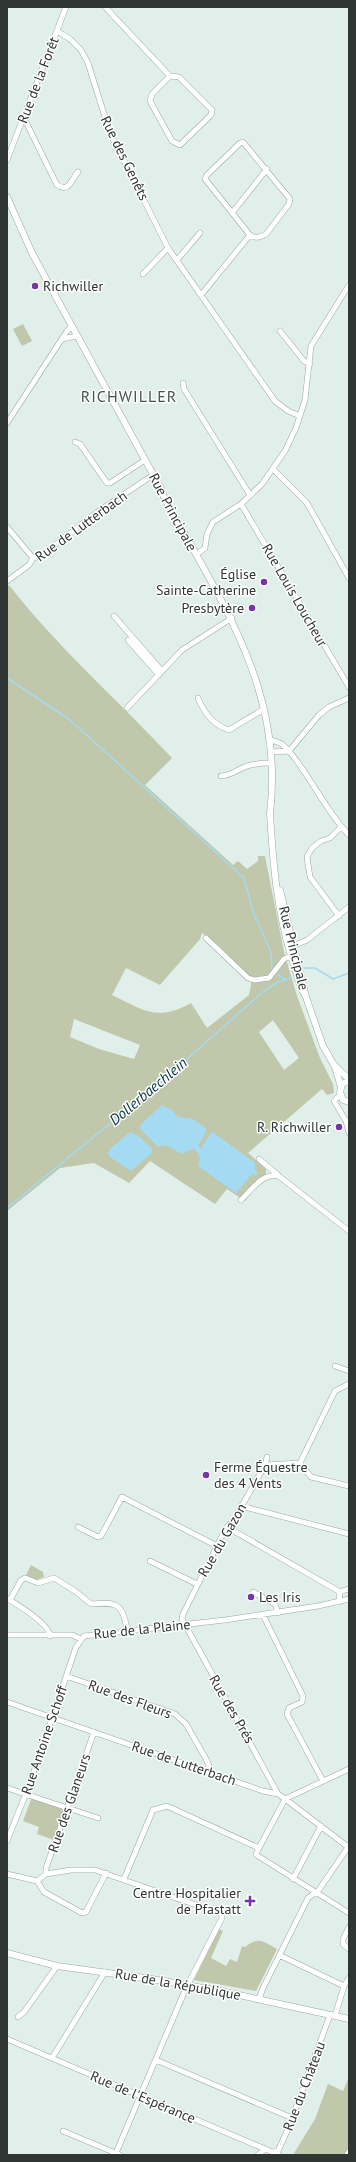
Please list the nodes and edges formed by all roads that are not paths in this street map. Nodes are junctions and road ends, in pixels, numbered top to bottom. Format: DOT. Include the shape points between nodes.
graph roads {
  1 [pos="66,7"];
  2 [pos="105,7"];
  3 [pos="57,31"];
  4 [pos="170,76"];
  5 [pos="23,116"];
  6 [pos="8,154"];
  7 [pos="7,160"];
  8 [pos="267,169"];
  9 [pos="78,172"];
  10 [pos="7,198"];
  11 [pos="232,213"];
  12 [pos="200,233"];
  13 [pos="250,235"];
  14 [pos="168,248"];
  15 [pos="177,260"];
  16 [pos="143,274"];
  17 [pos="349,285"];
  18 [pos="201,294"];
  19 [pos="72,326"];
  20 [pos="280,331"];
  21 [pos="77,336"];
  22 [pos="62,339"];
  23 [pos="310,364"];
  24 [pos="183,383"];
  25 [pos="300,416"];
  26 [pos="7,423"];
  27 [pos="75,442"];
  28 [pos="145,460"];
  29 [pos="273,469"];
  30 [pos="153,475"];
  31 [pos="250,495"];
  32 [pos="241,504"];
  33 [pos="7,527"];
  34 [pos="196,555"];
  35 [pos="34,558"];
  36 [pos="349,578"];
  37 [pos="9,580"];
  38 [pos="114,616"];
  39 [pos="232,618"];
  40 [pos="128,640"];
  41 [pos="160,673"];
  42 [pos="349,687"];
  43 [pos="198,698"];
  44 [pos="349,698"];
  45 [pos="127,708"];
  46 [pos="264,709"];
  47 [pos="269,739"];
  48 [pos="288,751"];
  49 [pos="271,752"];
  50 [pos="271,762"];
  51 [pos="221,776"];
  52 [pos="342,827"];
  53 [pos="349,835"];
  54 [pos="349,907"];
  55 [pos="339,916"];
  56 [pos="206,938"];
  57 [pos="290,947"];
  58 [pos="293,955"];
  59 [pos="334,1065"];
  60 [pos="349,1080"];
  61 [pos="341,1087"];
  62 [pos="340,1095"];
  63 [pos="347,1102"];
  64 [pos="349,1107"];
  65 [pos="349,1133"];
  66 [pos="259,1159"];
  67 [pos="280,1177"];
  68 [pos="241,1200"];
  69 [pos="349,1230"];
  70 [pos="335,1366"];
  71 [pos="349,1371"];
  72 [pos="349,1384"];
  73 [pos="267,1457"];
  74 [pos="300,1463"];
  75 [pos="265,1465"];
  76 [pos="349,1486"];
  77 [pos="242,1506"];
  78 [pos="78,1527"];
  79 [pos="227,1527"];
  80 [pos="349,1534"];
  81 [pos="217,1546"];
  82 [pos="150,1561"];
  83 [pos="197,1584"];
  84 [pos="349,1588"];
  85 [pos="253,1592"];
  86 [pos="340,1592"];
  87 [pos="349,1599"];
  88 [pos="8,1600"];
  89 [pos="339,1602"];
  90 [pos="278,1613"];
  91 [pos="263,1615"];
  92 [pos="184,1624"];
  93 [pos="127,1630"];
  94 [pos="7,1635"];
  95 [pos="50,1636"];
  96 [pos="81,1639"];
  97 [pos="66,1676"];
  98 [pos="7,1702"];
  99 [pos="52,1718"];
  100 [pos="94,1732"];
  101 [pos="349,1769"];
  102 [pos="208,1772"];
  103 [pos="323,1781"];
  104 [pos="7,1788"];
  105 [pos="25,1794"];
  106 [pos="278,1794"];
  107 [pos="285,1799"];
  108 [pos="67,1807"];
  109 [pos="98,1818"];
  110 [pos="321,1826"];
  111 [pos="7,1841"];
  112 [pos="348,1846"];
  113 [pos="259,1848"];
  114 [pos="106,1873"];
  115 [pos="7,1874"];
  116 [pos="46,1874"];
  117 [pos="124,1879"];
  118 [pos="293,1879"];
  119 [pos="37,1881"];
  120 [pos="315,1893"];
  121 [pos="349,1913"];
  122 [pos="349,1927"];
  123 [pos="349,1949"];
  124 [pos="7,1953"];
  125 [pos="279,1955"];
  126 [pos="57,1966"];
  127 [pos="105,1972"];
  128 [pos="349,1978"];
  129 [pos="189,1985"];
  130 [pos="344,1986"];
  131 [pos="259,1999"];
  132 [pos="332,2016"];
  133 [pos="18,2017"];
  134 [pos="349,2019"];
  135 [pos="7,2039"];
  136 [pos="52,2058"];
  137 [pos="156,2060"];
  138 [pos="141,2095"];
  139 [pos="292,2118"];
  140 [pos="63,2131"];
  141 [pos="266,2149"];
  142 [pos="273,2152"];
  143 [pos="349,2152"];
  144 [pos="118,2154"];
  145 [pos="258,2155"];
  146 [pos="279,2155"];
  147 [pos="347,2155"];
  1 -- 3 [label="street, Rue de la Forêt"];
  2 -- 4 [label="street"];
  3 -- 5 [label="street, Rue de la Forêt"];
  3 -- 14 [label="street, Rue des Genêts" via="81,50 88,63 110,133"];
  4 -- 4 [label="street" via="152,94 150,101 172,141 180,145 211,115 212,110 179,76"];
  5 -- 6 [label="street, Rue de la Forêt"];
  5 -- 9 [label="street" via="57,185 67,188 73,183"];
  6 -- 7 [label="street, Rue de la Forêt"];
  8 -- 11 [label="street"];
  8 -- 11 [label="street" via="247,144 242,142 207,175 206,180"];
  8 -- 13 [label="street" via="288,196 290,203 266,234 254,238"];
  10 -- 19 [label="main road, Rue Principale" via="32,253"];
  11 -- 13 [label="street"];
  12 -- 15 [label="street"];
  13 -- 18 [label="street"];
  14 -- 15 [label="street, Rue des Genêts"];
  14 -- 16 [label="street"];
  15 -- 18 [label="street, Rue des Genêts"];
  17 -- 23 [label="street" via="311,346"];
  18 -- 25 [label="street, Rue des Genêts" via="274,401 283,409"];
  19 -- 21 [label="main road, Rue Principale"];
  19 -- 22 [label="street"];
  20 -- 23 [label="street" via="304,361"];
  21 -- 22 [label="street"];
  21 -- 28 [label="main road, Rue Principale"];
  22 -- 26 [label="street"];
  23 -- 25 [label="street"];
  24 -- 31 [label="street" via="184,389"];
  25 -- 29 [label="street" via="291,440"];
  27 -- 28 [label="street" via="80,444 107,483"];
  28 -- 30 [label="main road, Rue Principale"];
  29 -- 31 [label="street"];
  29 -- 36 [label="street" via="307,503"];
  30 -- 34 [label="main road, Rue Principale"];
  30 -- 35 [label="street, Rue de Lutterbach" via="41,556"];
  31 -- 32 [label="street"];
  32 -- 34 [label="street" via="213,522 204,548"];
  32 -- 42 [label="street, Rue Louis Loucheur"];
  33 -- 35 [label="street"];
  34 -- 39 [label="main road, Rue Principale"];
  35 -- 37 [label="street, Rue de Lutterbach"];
  38 -- 41 [label="street"];
  39 -- 41 [label="street" via="182,650"];
  39 -- 46 [label="main road, Rue Principale" via="262,694"];
  40 -- 41 [label="street"];
  41 -- 45 [label="street"];
  43 -- 46 [label="street" via="201,707 215,724 229,730"];
  44 -- 48 [label="street" via="329,707 319,715"];
  46 -- 47 [label="main road, Rue Principale"];
  47 -- 48 [label="street" via="282,744"];
  47 -- 49 [label="main road, Rue Principale"];
  48 -- 49 [label="street"];
  48 -- 52 [label="street"];
  49 -- 50 [label="main road, Rue Principale"];
  50 -- 51 [label="street" via="255,764 231,775"];
  50 -- 57 [label="main road, Rue Principale" via="270,813 275,871"];
  52 -- 53 [label="street"];
  52 -- 55 [label="street" via="330,838 321,840 307,857 314,885"];
  54 -- 55 [label="street"];
  55 -- 57 [label="street" via="307,940"];
  56 -- 58 [label="street" via="248,978 254,980 269,978 284,959"];
  57 -- 58 [label="main road, Rue Principale"];
  58 -- 59 [label="main road, Rue Principale" via="301,989 306,996 323,1046"];
  59 -- 60 [label="main road"];
  59 -- 61 [label="main road"];
  60 -- 61 [label="main road"];
  61 -- 62 [label="main road"];
  62 -- 63 [label="main road"];
  62 -- 65 [label="street" via="334,1101 346,1121"];
  63 -- 64 [label="main road"];
  66 -- 67 [label="street"];
  67 -- 68 [label="street" via="273,1174 268,1176"];
  67 -- 69 [label="street"];
  70 -- 71 [label="street"];
  72 -- 74 [label="street" via="335,1391"];
  73 -- 75 [label="street, Rue du Gazon"];
  74 -- 75 [label="street"];
  74 -- 76 [label="street" via="311,1477"];
  75 -- 77 [label="street, Rue du Gazon"];
  77 -- 79 [label="street, Rue du Gazon"];
  77 -- 80 [label="street"];
  78 -- 81 [label="street" via="98,1537 101,1536 122,1497"];
  79 -- 81 [label="street, Rue du Gazon"];
  79 -- 86 [label="street"];
  81 -- 83 [label="street, Rue du Gazon"];
  82 -- 83 [label="street"];
  83 -- 92 [label="street, Rue du Gazon" via="182,1614"];
  84 -- 86 [label="street"];
  85 -- 90 [label="street" via="274,1604"];
  86 -- 89 [label="street"];
  87 -- 89 [label="street, Rue de la Plaine"];
  88 -- 93 [label="street" via="25,1578 38,1583 54,1578 91,1604 112,1603 117,1606"];
  88 -- 95 [label="street" via="42,1623"];
  89 -- 90 [label="street, Rue de la Plaine"];
  90 -- 91 [label="street, Rue de la Plaine"];
  91 -- 92 [label="street, Rue de la Plaine"];
  91 -- 103 [label="street" via="303,1696 302,1702 288,1708 287,1714"];
  92 -- 93 [label="street, Rue de la Plaine"];
  92 -- 106 [label="street, Rue des Prés"];
  93 -- 96 [label="street, Rue de la Plaine" via="88,1635"];
  94 -- 95 [label="street, Rue de la Plaine"];
  95 -- 96 [label="street, Rue de la Plaine" via="75,1636"];
  96 -- 97 [label="street, Rue Antoine Schoff"];
  97 -- 99 [label="street, Rue Antoine Schoff"];
  97 -- 102 [label="street, Rue des Fleurs" via="181,1718 206,1759"];
  98 -- 99 [label="street, Rue de Lutterbach"];
  99 -- 100 [label="street, Rue de Lutterbach"];
  99 -- 105 [label="street, Rue Antoine Schoff"];
  100 -- 102 [label="street, Rue de Lutterbach"];
  100 -- 108 [label="street, Rue des Glaneurs"];
  101 -- 103 [label="street"];
  102 -- 106 [label="street, Rue de Lutterbach"];
  103 -- 107 [label="street"];
  104 -- 105 [label="street"];
  105 -- 108 [label="street"];
  105 -- 111 [label="street, Rue Antoine Schoff"];
  106 -- 107 [label="street, Rue de Lutterbach"];
  107 -- 110 [label="street, Rue de Lutterbach"];
  107 -- 113 [label="street"];
  108 -- 109 [label="street"];
  108 -- 116 [label="street, Rue des Glaneurs"];
  110 -- 112 [label="street, Rue de Lutterbach"];
  110 -- 118 [label="street"];
  112 -- 120 [label="street"];
  113 -- 117 [label="street" via="167,1806 153,1810"];
  113 -- 118 [label="street" via="256,1854 258,1856"];
  114 -- 116 [label="street" via="95,1870 71,1870"];
  114 -- 117 [label="street"];
  114 -- 119 [label="street" via="86,1912 82,1913 44,1892"];
  115 -- 119 [label="street"];
  116 -- 119 [label="street"];
  117 -- 129 [label="street" via="222,1914"];
  118 -- 120 [label="street"];
  120 -- 121 [label="street"];
  120 -- 125 [label="street" via="308,1898"];
  122 -- 123 [label="street" via="343,1939 343,1944"];
  124 -- 126 [label="main road, Rue de la République"];
  125 -- 130 [label="street"];
  125 -- 131 [label="street"];
  126 -- 127 [label="main road, Rue de la République"];
  126 -- 133 [label="street"];
  127 -- 129 [label="main road, Rue de la République"];
  127 -- 136 [label="street"];
  128 -- 130 [label="street, Rue du Château"];
  129 -- 131 [label="main road, Rue de la République"];
  129 -- 137 [label="street"];
  130 -- 132 [label="street, Rue du Château"];
  131 -- 132 [label="main road, Rue de la République"];
  132 -- 134 [label="main road, Rue de la République"];
  132 -- 139 [label="street, Rue du Château"];
  135 -- 136 [label="street, Rue de l'Espérance"];
  136 -- 138 [label="street, Rue de l'Espérance"];
  137 -- 138 [label="street"];
  137 -- 139 [label="street"];
  138 -- 141 [label="street, Rue de l'Espérance"];
  138 -- 144 [label="street"];
  139 -- 142 [label="street, Rue du Château" via="278,2150"];
  140 -- 144 [label="street"];
  141 -- 142 [label="street, Rue de l'Espérance"];
  141 -- 145 [label="street"];
  142 -- 146 [label="street, Rue de l'Espérance"];
  143 -- 147 [label="street"];
}
